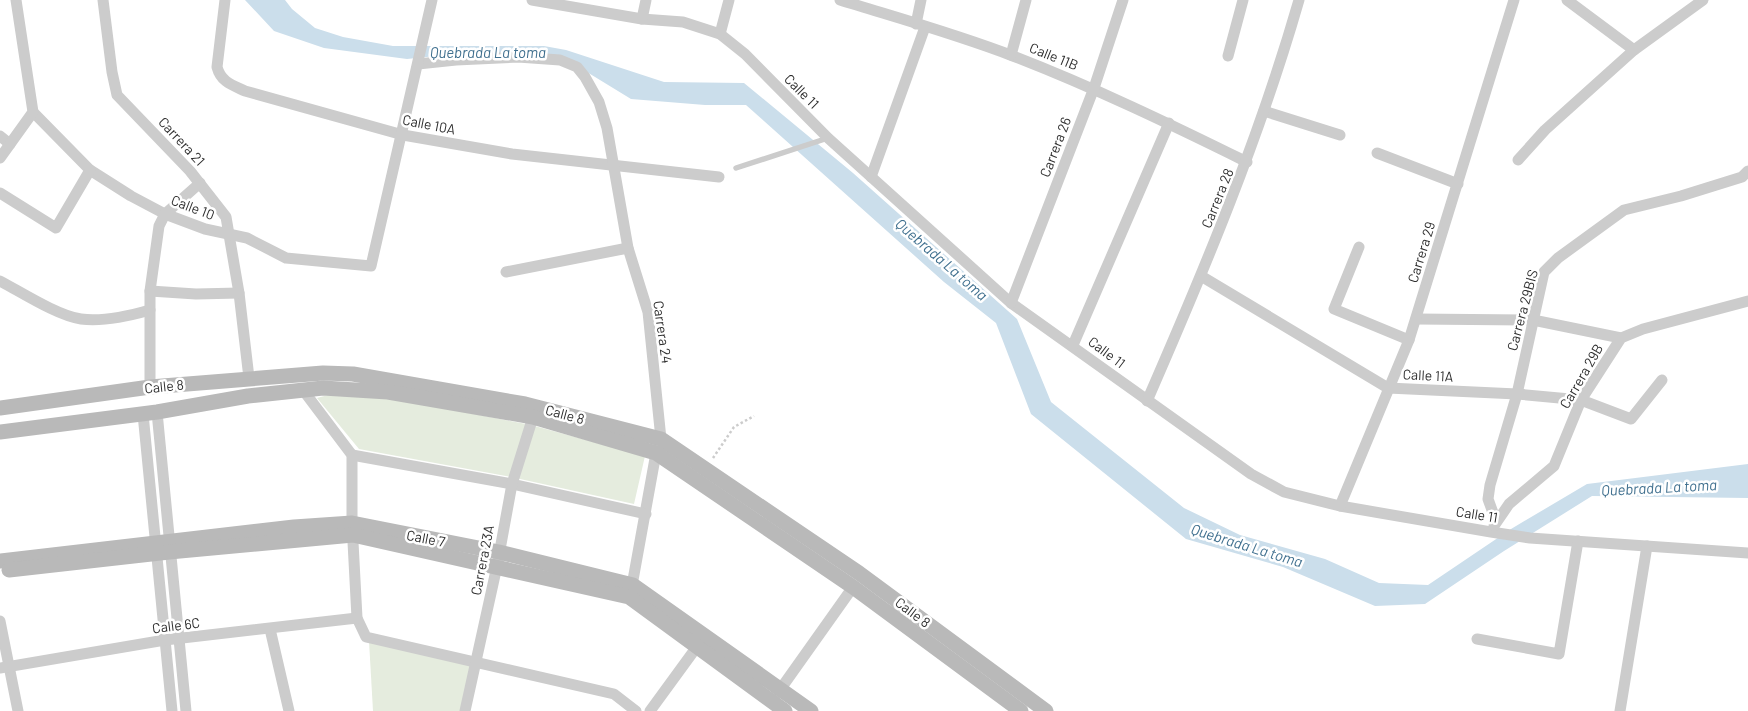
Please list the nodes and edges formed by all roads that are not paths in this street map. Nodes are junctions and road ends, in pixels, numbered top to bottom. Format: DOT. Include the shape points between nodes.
graph roads {
  1 [pos="16,0"];
  2 [pos="102,0"];
  3 [pos="225,0"];
  4 [pos="432,0"];
  5 [pos="532,0"];
  6 [pos="646,0"];
  7 [pos="729,0"];
  8 [pos="840,0"];
  9 [pos="920,0"];
  10 [pos="1026,0"];
  11 [pos="1124,0"];
  12 [pos="1243,0"];
  13 [pos="1514,0"];
  14 [pos="1568,0"];
  15 [pos="1703,0"];
  16 [pos="1296,1"];
  17 [pos="642,19"];
  18 [pos="921,26"];
  19 [pos="720,34"];
  20 [pos="1634,50"];
  21 [pos="1012,55"];
  22 [pos="1228,56"];
  23 [pos="418,64"];
  24 [pos="1094,88"];
  25 [pos="1264,111"];
  26 [pos="33,112"];
  27 [pos="1168,123"];
  28 [pos="402,135"];
  29 [pos="1340,135"];
  30 [pos="0,136"];
  31 [pos="828,138"];
  32 [pos="10,144"];
  33 [pos="1377,153"];
  34 [pos="0,158"];
  35 [pos="1518,160"];
  36 [pos="1247,162"];
  37 [pos="614,166"];
  38 [pos="736,168"];
  39 [pos="90,170"];
  40 [pos="1748,171"];
  41 [pos="719,177"];
  42 [pos="871,177"];
  43 [pos="200,183"];
  44 [pos="1458,184"];
  45 [pos="0,193"];
  46 [pos="165,214"];
  47 [pos="228,234"];
  48 [pos="1359,247"];
  49 [pos="628,248"];
  50 [pos="506,272"];
  51 [pos="1202,276"];
  52 [pos="0,281"];
  53 [pos="150,291"];
  54 [pos="239,292"];
  55 [pos="1748,301"];
  56 [pos="1011,303"];
  57 [pos="150,310"];
  58 [pos="1416,319"];
  59 [pos="1533,320"];
  60 [pos="1621,338"];
  61 [pos="1409,340"];
  62 [pos="1073,345"];
  63 [pos="249,378"];
  64 [pos="1662,380"];
  65 [pos="150,387"];
  66 [pos="1388,388"];
  67 [pos="302,390"];
  68 [pos="1517,394"];
  69 [pos="1581,400"];
  70 [pos="1147,401"];
  71 [pos="0,408"];
  72 [pos="150,413"];
  73 [pos="533,417"];
  74 [pos="0,432"];
  75 [pos="658,447"];
  76 [pos="352,454"];
  77 [pos="512,484"];
  78 [pos="1340,506"];
  79 [pos="646,514"];
  80 [pos="1494,528"];
  81 [pos="353,529"];
  82 [pos="1578,541"];
  83 [pos="1647,546"];
  84 [pos="162,547"];
  85 [pos="1748,554"];
  86 [pos="498,559"];
  87 [pos="0,561"];
  88 [pos="0,571"];
  89 [pos="852,587"];
  90 [pos="631,591"];
  91 [pos="357,618"];
  92 [pos="0,621"];
  93 [pos="270,629"];
  94 [pos="178,639"];
  95 [pos="1478,639"];
  96 [pos="165,640"];
  97 [pos="696,648"];
  98 [pos="477,661"];
  99 [pos="5,667"];
  100 [pos="775,695"];
  101 [pos="18,711"];
  102 [pos="172,711"];
  103 [pos="186,711"];
  104 [pos="289,711"];
  105 [pos="465,711"];
  106 [pos="636,711"];
  107 [pos="650,711"];
  108 [pos="785,711"];
  109 [pos="811,711"];
  110 [pos="1020,711"];
  111 [pos="1046,711"];
  112 [pos="1620,711"];
  1 -- 26 [label="street"];
  2 -- 43 [label="street, Carrera 21" via="117,95"];
  3 -- 28 [label="street, Calle 10A" via="217,67 220,77 228,84"];
  4 -- 23 [label="street"];
  5 -- 17 [label="street, Calle 11"];
  6 -- 17 [label="street"];
  7 -- 19 [label="street"];
  8 -- 18 [label="street, Calle 11B"];
  9 -- 18 [label="street"];
  10 -- 21 [label="street"];
  11 -- 24 [label="street, Carrera 26"];
  12 -- 22 [label="street"];
  13 -- 44 [label="street, Carrera 29"];
  14 -- 20 [label="street"];
  15 -- 20 [label="street"];
  16 -- 25 [label="street, Carrera 28"];
  17 -- 19 [label="street, Calle 11" via="683,22"];
  18 -- 21 [label="street, Calle 11B"];
  18 -- 42 [label="street"];
  19 -- 31 [label="street, Calle 11" via="745,54"];
  20 -- 35 [label="street" via="1545,130"];
  21 -- 24 [label="street, Calle 11B"];
  23 -- 28 [label="street"];
  23 -- 37 [label="street, Carrera 24" via="518,57 560,60 577,67 599,102"];
  24 -- 27 [label="street, Calle 11B"];
  24 -- 56 [label="street, Carrera 26"];
  25 -- 29 [label="street"];
  25 -- 36 [label="street, Carrera 28"];
  26 -- 32 [label="street"];
  26 -- 39 [label="street, Calle 10"];
  27 -- 36 [label="street, Calle 11B"];
  27 -- 62 [label="street"];
  28 -- 37 [label="street, Calle 10A" via="512,154"];
  28 -- 47 [label="street, Calle 10" via="371,266 286,258 247,238"];
  30 -- 32 [label="street"];
  31 -- 38 [label="lane"];
  31 -- 42 [label="street, Calle 11"];
  32 -- 34 [label="street"];
  33 -- 44 [label="street"];
  36 -- 51 [label="street, Carrera 28"];
  37 -- 41 [label="street, Calle 10A"];
  37 -- 49 [label="street, Carrera 24"];
  39 -- 45 [label="street" via="56,228"];
  39 -- 46 [label="street, Calle 10"];
  40 -- 59 [label="street, Carrera 29BIS" via="1742,177 1624,210 1544,272"];
  42 -- 56 [label="street, Calle 11"];
  43 -- 46 [label="street, Carrera 21"];
  43 -- 47 [label="street" via="226,217"];
  44 -- 58 [label="street, Carrera 29"];
  46 -- 47 [label="street, Calle 10" via="205,230"];
  46 -- 53 [label="street" via="159,226"];
  47 -- 54 [label="street"];
  48 -- 61 [label="street" via="1334,309"];
  49 -- 50 [label="street"];
  49 -- 75 [label="street, Carrera 24" via="648,312"];
  51 -- 66 [label="street, Calle 11A"];
  51 -- 70 [label="street, Carrera 28"];
  52 -- 57 [label="street" via="81,319 119,317"];
  53 -- 54 [label="street"];
  53 -- 57 [label="street"];
  54 -- 63 [label="street"];
  55 -- 60 [label="street, Carrera 29B"];
  56 -- 62 [label="street, Calle 11"];
  57 -- 65 [label="street"];
  58 -- 59 [label="street"];
  58 -- 61 [label="street, Carrera 29"];
  59 -- 60 [label="street"];
  59 -- 68 [label="street, Carrera 29BIS"];
  60 -- 69 [label="street, Carrera 29B"];
  61 -- 66 [label="street, Carrera 29"];
  62 -- 70 [label="street, Calle 11"];
  63 -- 65 [label="main road, Calle 8"];
  63 -- 75 [label="main road, Calle 8" via="323,373 392,379 525,404"];
  64 -- 69 [label="street, Calle 11A" via="1630,418"];
  65 -- 71 [label="main road, Calle 8"];
  66 -- 68 [label="street, Calle 11A"];
  66 -- 78 [label="street, Carrera 29"];
  67 -- 72 [label="main road, Calle 8"];
  67 -- 73 [label="main road, Calle 8" via="388,392"];
  67 -- 76 [label="street"];
  68 -- 69 [label="street, Calle 11A"];
  68 -- 80 [label="street, Carrera 29BIS" via="1490,485 1488,499"];
  69 -- 80 [label="street, Carrera 29B" via="1554,466 1509,504"];
  70 -- 78 [label="street, Calle 11" via="1276,488"];
  72 -- 74 [label="main road, Calle 8"];
  72 -- 84 [label="street"];
  73 -- 75 [label="main road, Calle 8"];
  73 -- 77 [label="street, Carrera 23A"];
  75 -- 79 [label="street, Carrera 24"];
  75 -- 89 [label="main road, Calle 8"];
  75 -- 111 [label="main road, Calle 8" via="705,469 859,573"];
  76 -- 77 [label="street"];
  76 -- 81 [label="street"];
  77 -- 79 [label="street"];
  77 -- 86 [label="street, Carrera 23A"];
  78 -- 80 [label="street, Calle 11"];
  79 -- 90 [label="street, Carrera 24"];
  80 -- 82 [label="street, Calle 11" via="1530,538"];
  81 -- 84 [label="main road, Calle 7"];
  81 -- 86 [label="main road, Calle 7"];
  81 -- 91 [label="street"];
  82 -- 83 [label="street, Calle 11"];
  82 -- 95 [label="street" via="1559,654"];
  83 -- 85 [label="street, Calle 11"];
  83 -- 112 [label="street"];
  84 -- 87 [label="main road, Calle 7"];
  84 -- 88 [label="main road, Calle 7"];
  84 -- 94 [label="street"];
  84 -- 96 [label="street"];
  86 -- 90 [label="main road, Calle 7"];
  86 -- 98 [label="street, Carrera 23A"];
  89 -- 100 [label="street"];
  89 -- 110 [label="main road, Calle 8"];
  90 -- 97 [label="main road, Calle 7"];
  90 -- 100 [label="main road, Calle 7"];
  91 -- 93 [label="street, Calle 6C"];
  91 -- 98 [label="street" via="366,637"];
  92 -- 99 [label="street"];
  93 -- 94 [label="street, Calle 6C"];
  93 -- 104 [label="street"];
  94 -- 96 [label="street, Calle 6C"];
  94 -- 103 [label="street"];
  96 -- 99 [label="street, Calle 6C"];
  96 -- 102 [label="street"];
  97 -- 100 [label="main road, Calle 7"];
  97 -- 107 [label="street"];
  98 -- 105 [label="street, Carrera 23A"];
  98 -- 106 [label="street" via="614,694"];
  99 -- 101 [label="street"];
  100 -- 108 [label="main road, Calle 7"];
  100 -- 109 [label="main road, Calle 7"];
}
